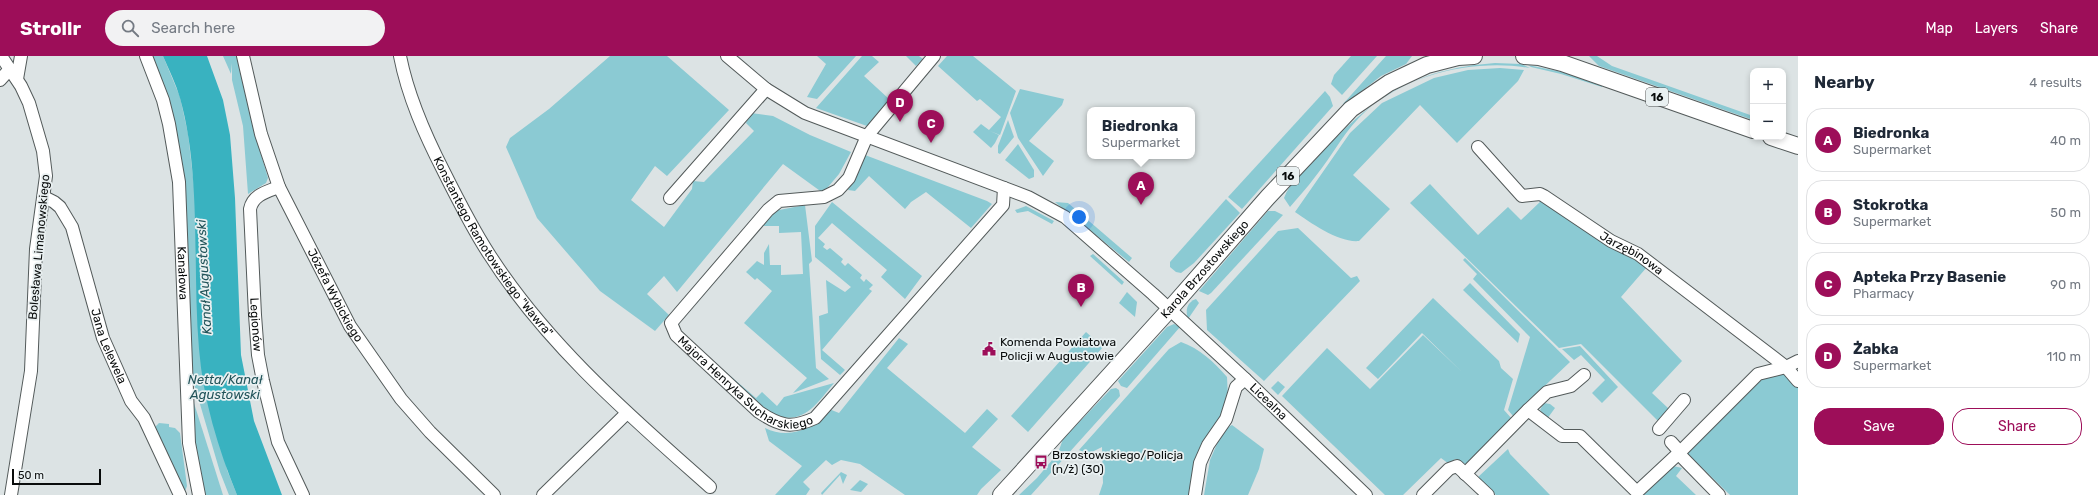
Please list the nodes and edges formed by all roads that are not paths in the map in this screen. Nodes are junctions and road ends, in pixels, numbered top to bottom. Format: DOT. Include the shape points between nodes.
graph roads {
  1 [pos="1,56"];
  2 [pos="21,56"];
  3 [pos="146,56"];
  4 [pos="243,56"];
  5 [pos="400,56"];
  6 [pos="727,56"];
  7 [pos="934,56"];
  8 [pos="1474,56"];
  9 [pos="1534,56"];
  10 [pos="1565,59"];
  11 [pos="1432,60"];
  12 [pos="13,74"];
  13 [pos="0,80"];
  14 [pos="766,89"];
  15 [pos="1750,129"];
  16 [pos="867,136"];
  17 [pos="1780,140"];
  18 [pos="1798,146"];
  19 [pos="1478,147"];
  20 [pos="279,187"];
  21 [pos="1004,188"];
  22 [pos="44,197"];
  23 [pos="670,198"];
  24 [pos="1169,310"];
  25 [pos="1798,361"];
  26 [pos="1786,367"];
  27 [pos="1584,375"];
  28 [pos="1244,379"];
  29 [pos="1798,381"];
  30 [pos="1684,400"];
  31 [pos="1528,410"];
  32 [pos="627,413"];
  33 [pos="1659,429"];
  34 [pos="1670,442"];
  35 [pos="1679,453"];
  36 [pos="1465,474"];
  37 [pos="710,486"];
  38 [pos="1635,494"];
  39 [pos="11,495"];
  40 [pos="180,495"];
  41 [pos="199,495"];
  42 [pos="303,495"];
  43 [pos="494,495"];
  44 [pos="543,495"];
  45 [pos="1001,495"];
  46 [pos="1195,495"];
  47 [pos="1366,495"];
  48 [pos="1423,495"];
  49 [pos="1488,495"];
  50 [pos="1719,495"];
  1 -- 12 [label="street, Bolesława Limanowskiego"];
  2 -- 12 [label="street"];
  3 -- 41 [label="street, Kanałowa" via="169,124 178,175 182,220 188,437"];
  4 -- 20 [label="street, Józefa Wybickiego" via="261,134"];
  5 -- 32 [label="street, Konstantego Ramotowskiego \"Wawra\"" via="412,103 432,149 466,217 489,255 554,339"];
  6 -- 14 [label="street"];
  7 -- 16 [label="street"];
  8 -- 11 [label="main road, 16"];
  9 -- 10 [label="main road, 16"];
  10 -- 15 [label="main road, 16"];
  11 -- 24 [label="main road, Karola Brzostowskiego / 16" via="1389,83 1351,109 1268,197"];
  12 -- 13 [label="street"];
  12 -- 22 [label="street, Bolesława Limanowskiego" via="29,103 43,151 46,176"];
  14 -- 16 [label="street" via="805,113"];
  14 -- 23 [label="street"];
  16 -- 21 [label="street"];
  16 -- 21 [label="street, Majora Henryka Sucharskiego" via="849,178 838,190 824,197 779,201 774,205 672,323 676,336 772,421 794,425 815,418 1003,205"];
  17 -- 18 [label="main road"];
  19 -- 26 [label="street, Jarzębinowa" via="1522,196 1544,196 1611,241 1638,254"];
  20 -- 42 [label="street, Legionów" via="259,195 252,202 250,209 258,355 278,442"];
  20 -- 43 [label="street, Józefa Wybickiego" via="350,326 401,399 430,432"];
  21 -- 24 [label="street" via="1048,206 1065,217"];
  22 -- 39 [label="street, Bolesława Limanowskiego" via="36,248 30,378"];
  22 -- 40 [label="street, Jana Lelewela" via="60,207 72,227 103,338"];
  24 -- 28 [label="street, Licealna"];
  24 -- 45 [label="main road, Karola Brzostowskiego / 16"];
  25 -- 26 [label="street"];
  26 -- 29 [label="street, Jarzębinowa"];
  26 -- 35 [label="street" via="1758,374"];
  27 -- 31 [label="street" via="1571,386 1547,392"];
  28 -- 46 [label="street" via="1236,388 1226,419 1208,445 1200,463"];
  28 -- 47 [label="street, Licealna"];
  30 -- 33 [label="street"];
  31 -- 36 [label="street"];
  31 -- 38 [label="street" via="1562,436 1580,436"];
  32 -- 37 [label="street, Konstantego Ramotowskiego \"Wawra\""];
  32 -- 44 [label="street"];
  34 -- 35 [label="street"];
  35 -- 38 [label="street"];
  35 -- 50 [label="street"];
  36 -- 48 [label="street" via="1457,466 1449,469"];
  36 -- 49 [label="street"];
}
